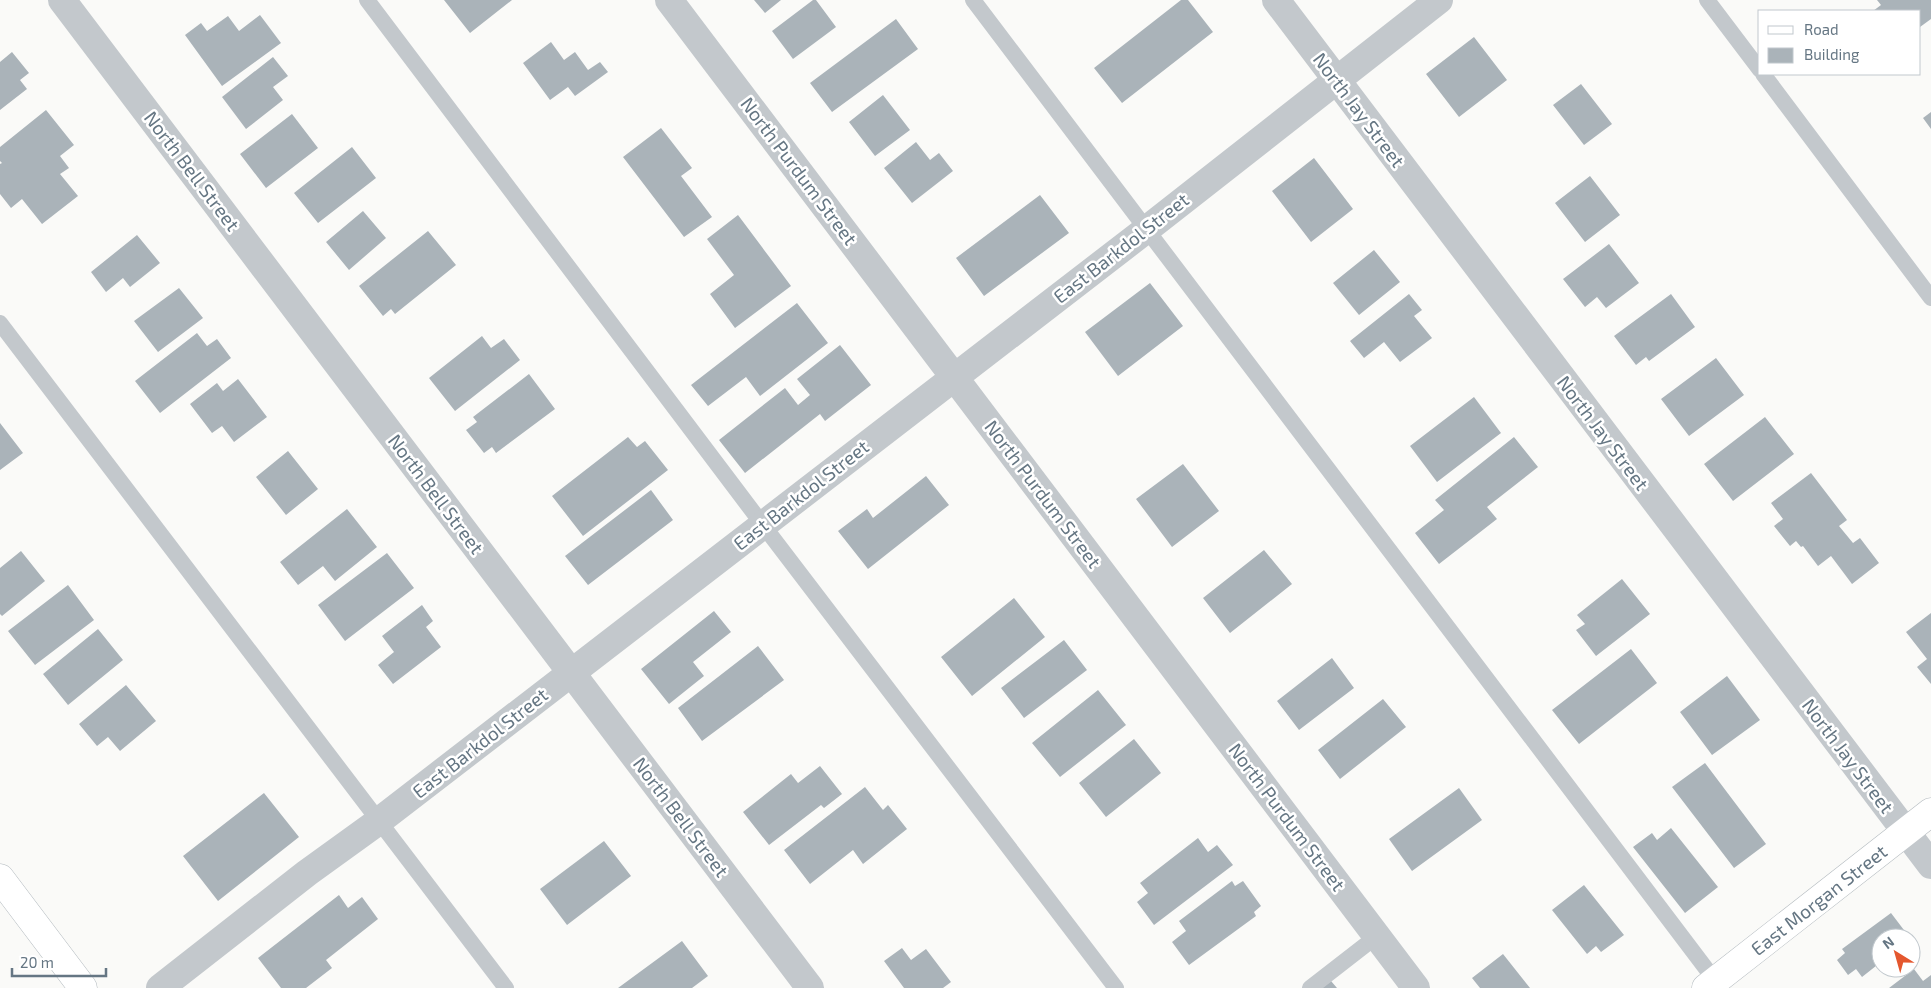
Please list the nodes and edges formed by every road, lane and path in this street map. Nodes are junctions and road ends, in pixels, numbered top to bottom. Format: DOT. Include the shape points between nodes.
graph roads {
  1 [pos="62,0"];
  2 [pos="367,0"];
  3 [pos="669,0"];
  4 [pos="973,0"];
  5 [pos="1276,0"];
  6 [pos="1439,0"];
  7 [pos="1707,0"];
  8 [pos="1758,67"];
  9 [pos="1764,75"];
  10 [pos="1336,80"];
  11 [pos="1147,229"];
  12 [pos="1931,298"];
  13 [pos="0,323"];
  14 [pos="954,376"];
  15 [pos="763,525"];
  16 [pos="571,672"];
  17 [pos="1931,812"];
  18 [pos="379,821"];
  19 [pos="1906,832"];
  20 [pos="1931,866"];
  21 [pos="0,878"];
  22 [pos="1377,936"];
  23 [pos="1714,986"];
  24 [pos="84,988"];
  25 [pos="160,988"];
  26 [pos="506,988"];
  27 [pos="810,988"];
  28 [pos="1116,988"];
  29 [pos="1310,988"];
  30 [pos="1416,988"];
  1 -- 16 [label="street, North Bell Street"];
  2 -- 15 [label="lane"];
  3 -- 14 [label="street, North Purdum Street"];
  4 -- 11 [label="lane"];
  5 -- 10 [label="street, North Jay Street"];
  6 -- 10 [label="street, East Barkdol Street"];
  7 -- 8 [label="lane"];
  9 -- 12 [label="lane"];
  10 -- 11 [label="street, East Barkdol Street"];
  10 -- 19 [label="street, North Jay Street"];
  11 -- 14 [label="street, East Barkdol Street"];
  11 -- 23 [label="lane"];
  13 -- 18 [label="lane"];
  14 -- 15 [label="street, East Barkdol Street"];
  14 -- 22 [label="street, North Purdum Street"];
  15 -- 16 [label="street, East Barkdol Street"];
  15 -- 28 [label="lane"];
  16 -- 18 [label="street, East Barkdol Street"];
  16 -- 27 [label="street, North Bell Street"];
  17 -- 19 [label="street, East Morgan Street"];
  18 -- 25 [label="street, East Barkdol Street"];
  18 -- 26 [label="lane"];
  19 -- 20 [label="street, North Jay Street"];
  19 -- 23 [label="street, East Morgan Street"];
  21 -- 24 [label="street"];
  22 -- 29 [label="lane"];
  22 -- 30 [label="street, North Purdum Street"];
}
